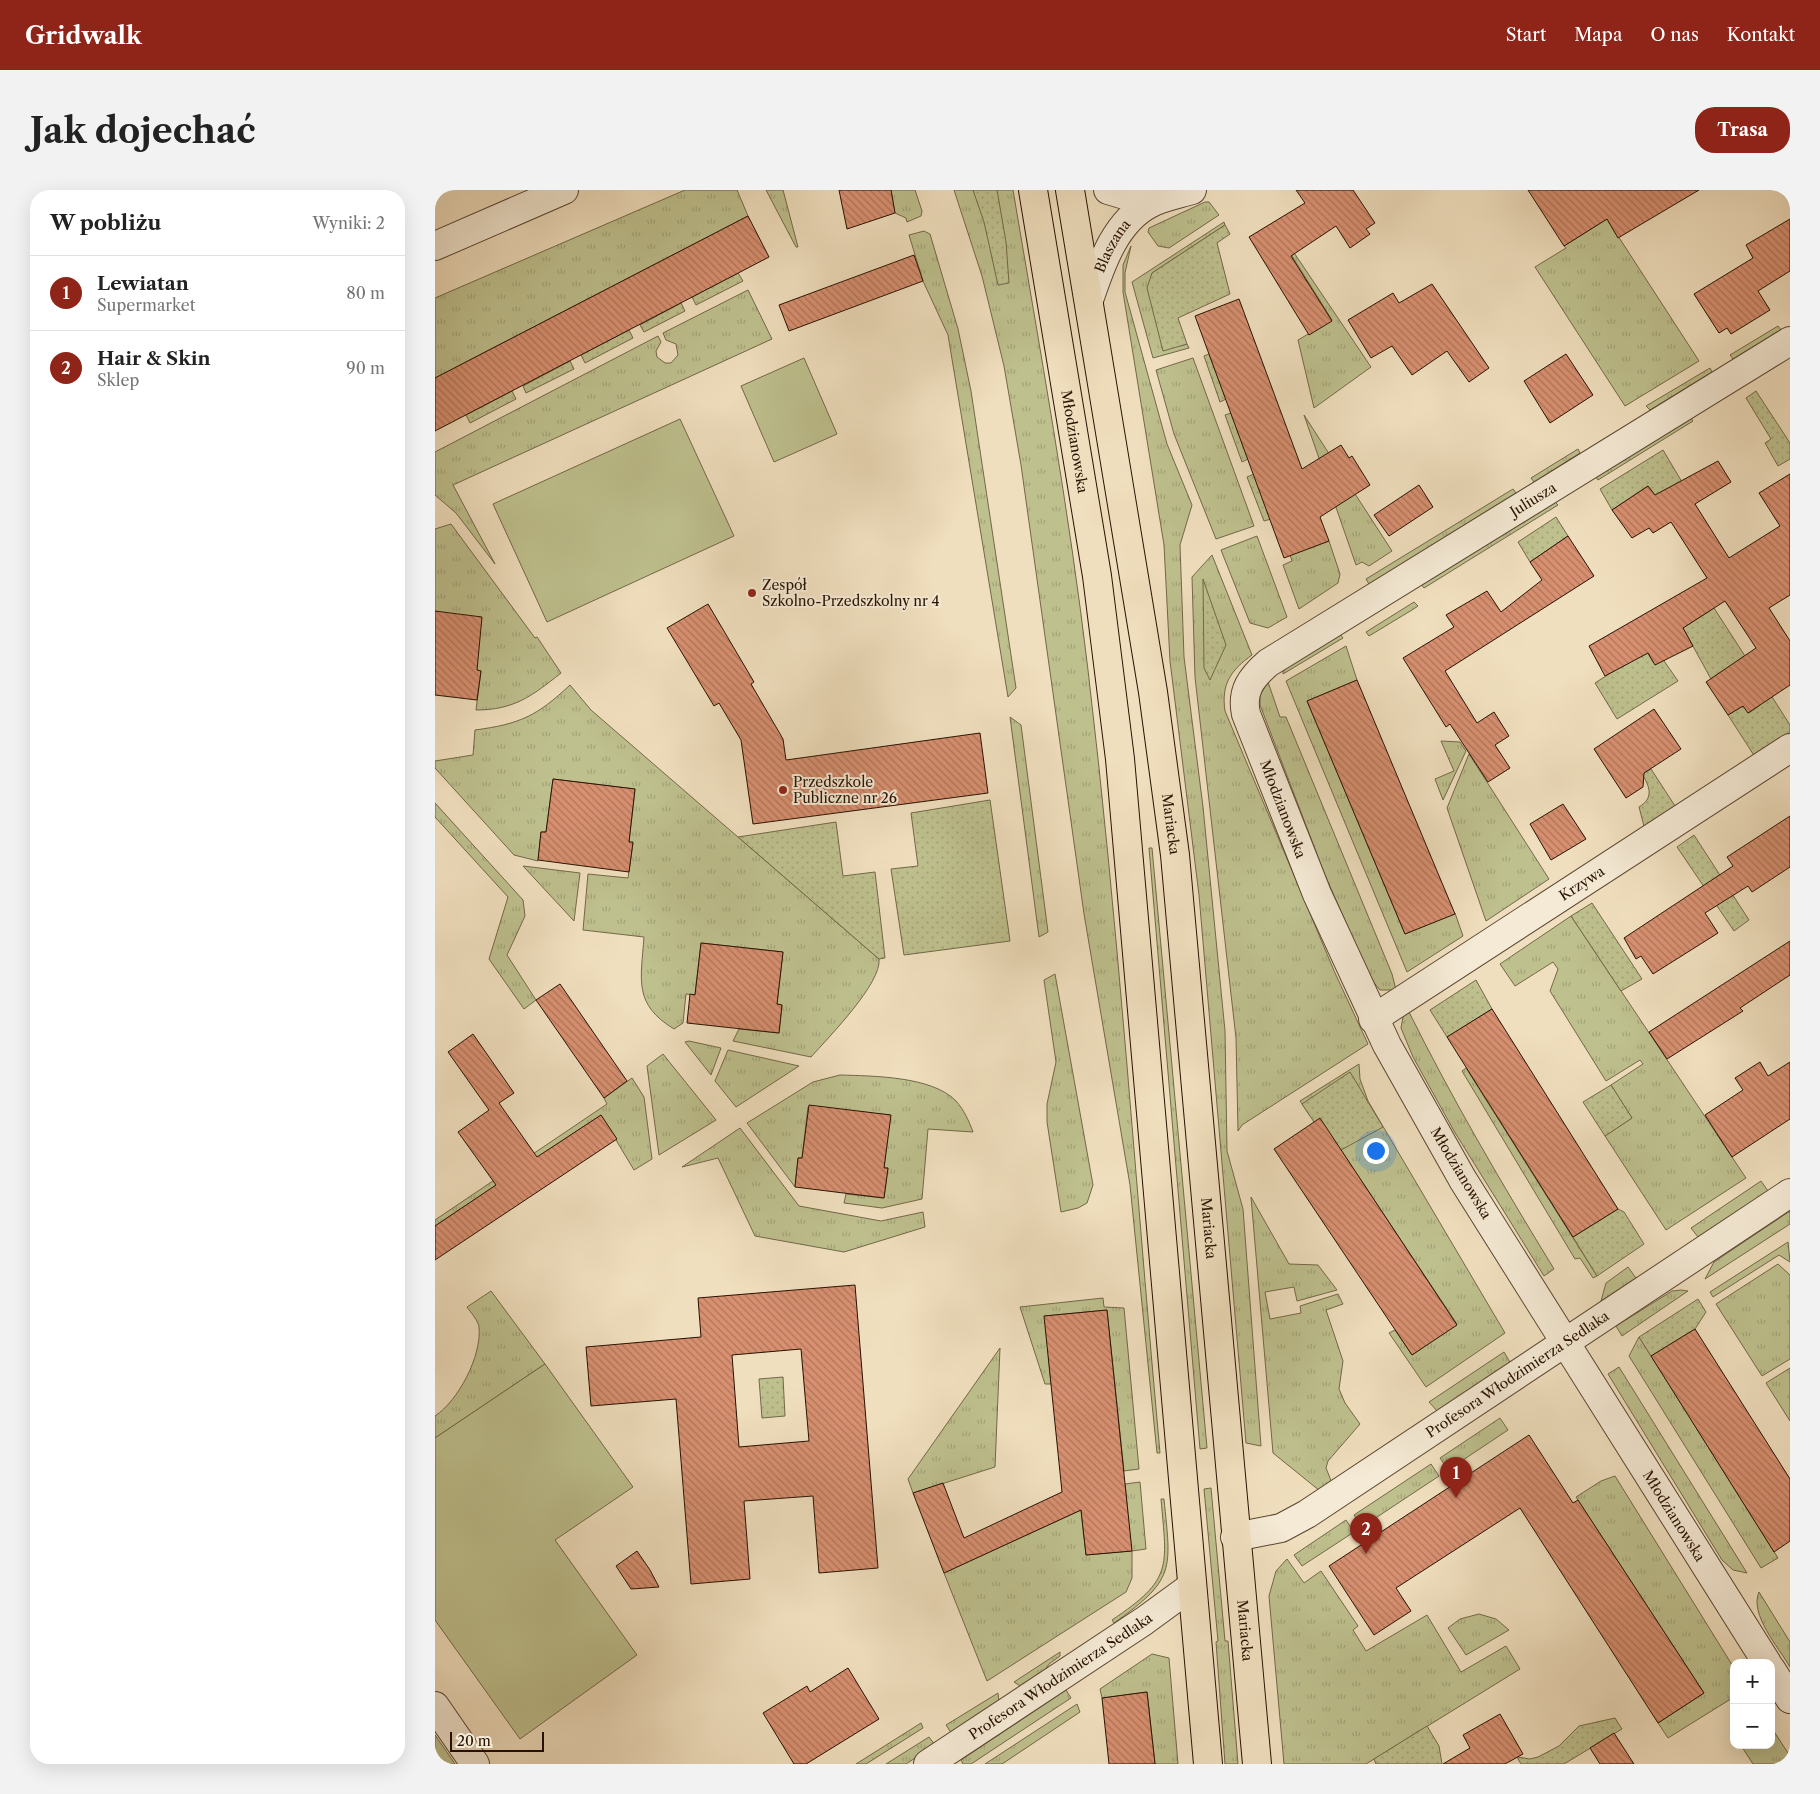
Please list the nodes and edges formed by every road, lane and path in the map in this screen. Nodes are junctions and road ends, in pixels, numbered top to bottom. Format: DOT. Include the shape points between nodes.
graph roads {
  1 [pos="564,190"];
  2 [pos="1033,190"];
  3 [pos="1070,190"];
  4 [pos="1108,190"];
  5 [pos="1192,190"];
  6 [pos="1151,203"];
  7 [pos="435,246"];
  8 [pos="1089,300"];
  9 [pos="1790,341"];
  10 [pos="1277,657"];
  11 [pos="1790,748"];
  12 [pos="1373,1019"];
  13 [pos="1790,1193"];
  14 [pos="1564,1343"];
  15 [pos="1235,1537"];
  16 [pos="1192,1586"];
  17 [pos="1764,1659"];
  18 [pos="1775,1676"];
  19 [pos="1790,1699"];
  20 [pos="435,1706"];
  21 [pos="475,1764"];
  22 [pos="928,1764"];
  23 [pos="1208,1764"];
  24 [pos="1257,1764"];
  1 -- 7 [label="street"];
  2 -- 16 [label="main road, Młodzianowska" via="1096,567 1113,695 1129,847"];
  3 -- 8 [label="main road"];
  4 -- 6 [label="street"];
  5 -- 6 [label="street, Blaszana"];
  6 -- 8 [label="street, Blaszana" via="1136,213 1107,252"];
  8 -- 15 [label="main road, Mariacka" via="1153,692 1183,922"];
  9 -- 10 [label="street, Juliusza"];
  10 -- 12 [label="street, Młodzianowska" via="1258,671 1246,688 1246,714 1317,894"];
  11 -- 12 [label="street, Krzywa"];
  12 -- 14 [label="street, Młodzianowska" via="1463,1180"];
  13 -- 14 [label="street, Profesora Włodzimierza Sedlaka"];
  14 -- 15 [label="street, Profesora Włodzimierza Sedlaka" via="1307,1514 1281,1528"];
  14 -- 17 [label="street, Młodzianowska"];
  15 -- 24 [label="main road, Mariacka"];
  16 -- 22 [label="street, Profesora Włodzimierza Sedlaka" via="1144,1622"];
  16 -- 23 [label="main road"];
  18 -- 19 [label="street"];
  20 -- 21 [label="street"];
}
